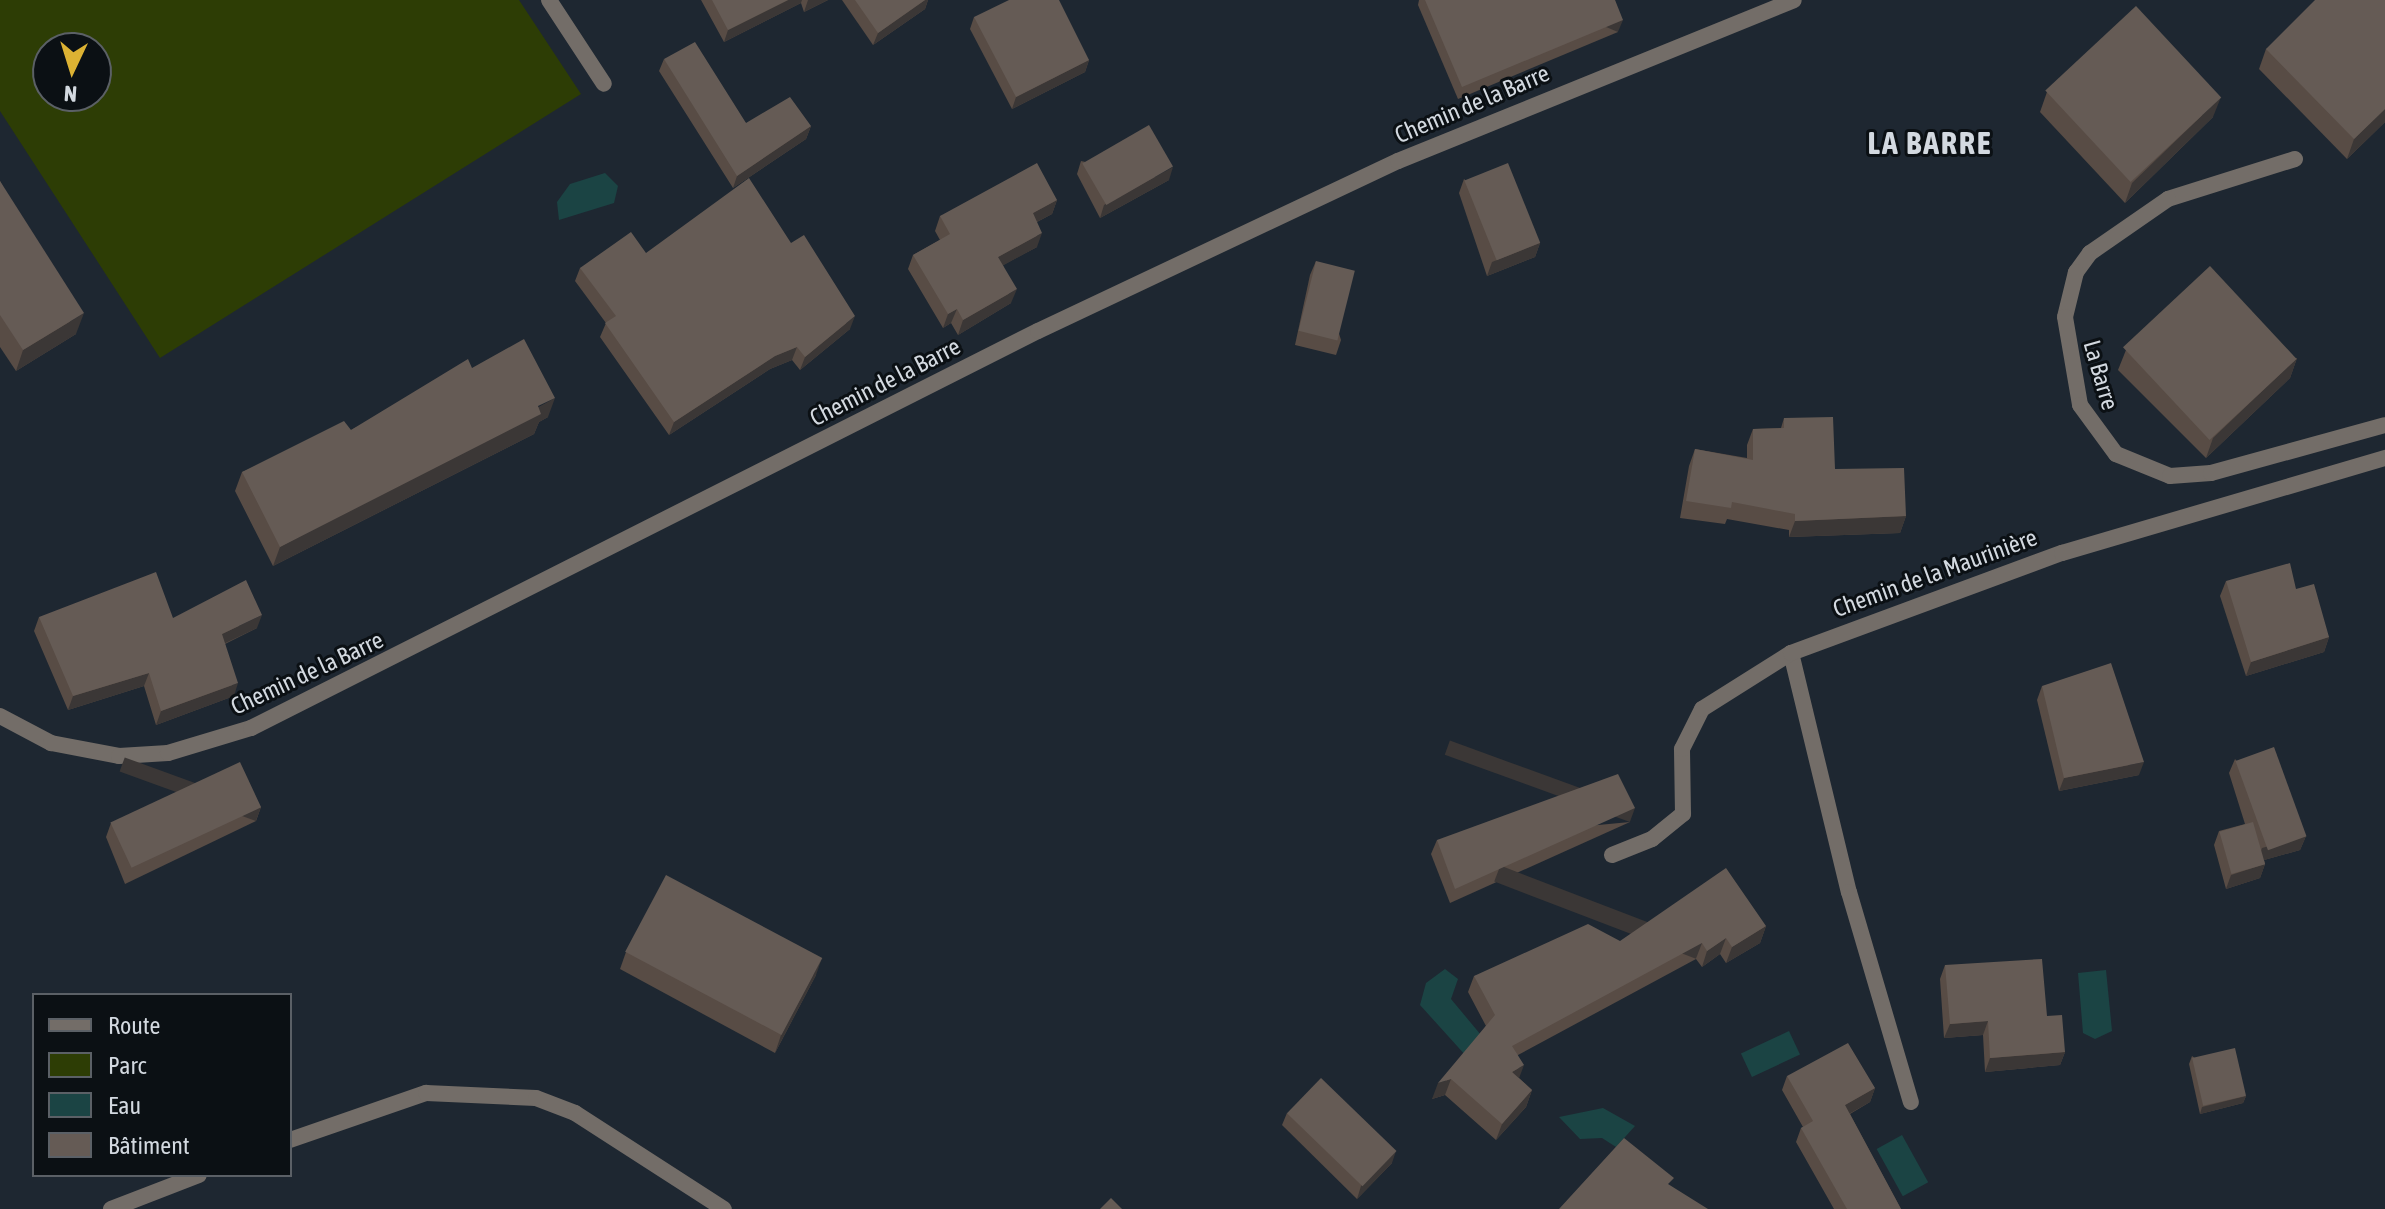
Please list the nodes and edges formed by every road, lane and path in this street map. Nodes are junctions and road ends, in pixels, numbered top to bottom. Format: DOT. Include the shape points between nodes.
graph roads {
  1 [pos="549,0"];
  2 [pos="1794,0"];
  3 [pos="604,84"];
  4 [pos="2295,159"];
  5 [pos="2385,425"];
  6 [pos="2385,458"];
  7 [pos="1791,653"];
  8 [pos="0,716"];
  9 [pos="1612,855"];
  10 [pos="1911,1102"];
  11 [pos="292,1139"];
  12 [pos="194,1177"];
  13 [pos="111,1209"];
  14 [pos="724,1209"];
  1 -- 3 [label="street"];
  2 -- 8 [label="street, Chemin de la Barre" via="1470,129 1254,229 251,728 168,753 119,756 51,743"];
  4 -- 5 [label="street, La Barre" via="2168,199 2090,253 2076,272 2065,317 2076,395 2088,424 2116,454 2170,476 2211,473"];
  6 -- 7 [label="street, Chemin de la Maurinière" via="2062,553"];
  7 -- 9 [label="street, Chemin de la Maurinière" via="1702,709 1682,749 1683,814 1652,839"];
  7 -- 10 [label="street" via="1849,892"];
  11 -- 14 [label="street" via="426,1093 536,1098 575,1113"];
  12 -- 13 [label="street"];
}
